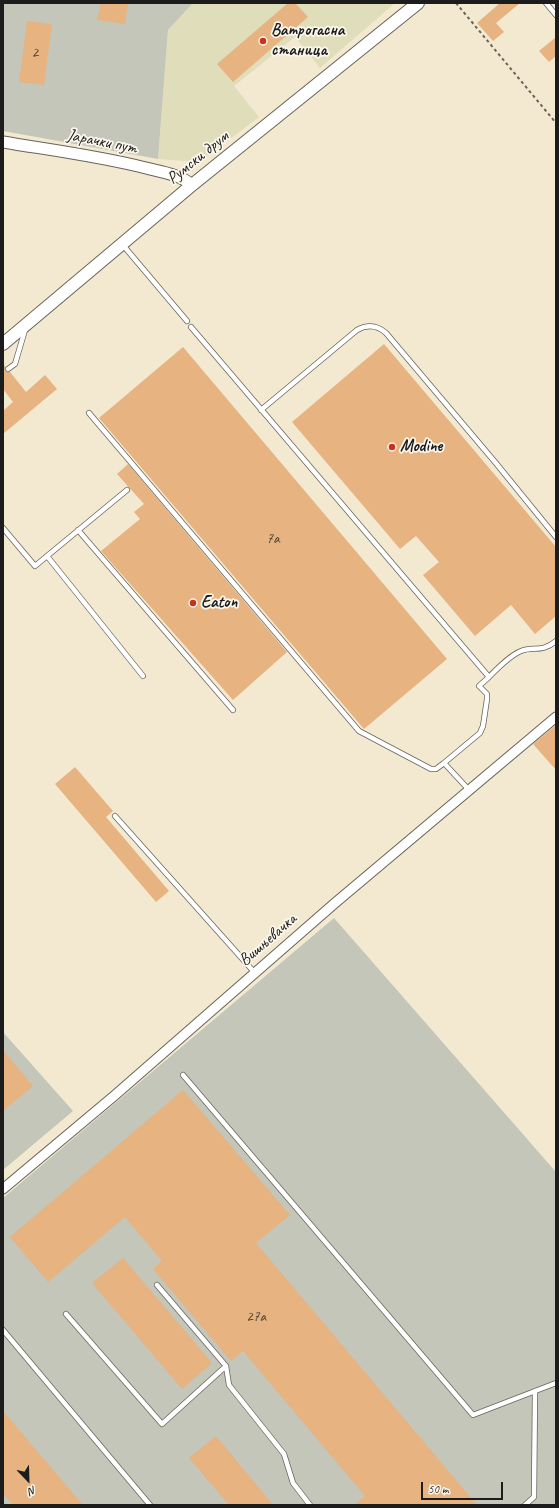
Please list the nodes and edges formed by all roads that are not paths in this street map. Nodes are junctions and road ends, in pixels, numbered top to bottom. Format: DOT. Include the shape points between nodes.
graph roads {
  1 [pos="418,3"];
  2 [pos="546,3"];
  3 [pos="556,15"];
  4 [pos="3,142"];
  5 [pos="192,185"];
  6 [pos="122,244"];
  7 [pos="187,321"];
  8 [pos="26,324"];
  9 [pos="191,327"];
  10 [pos="3,344"];
  11 [pos="8,370"];
  12 [pos="261,410"];
  13 [pos="89,413"];
  14 [pos="126,490"];
  15 [pos="3,528"];
  16 [pos="78,530"];
  17 [pos="556,537"];
  18 [pos="47,556"];
  19 [pos="556,641"];
  20 [pos="143,676"];
  21 [pos="489,677"];
  22 [pos="233,710"];
  23 [pos="556,717"];
  24 [pos="444,763"];
  25 [pos="470,791"];
  26 [pos="115,816"];
  27 [pos="255,973"];
  28 [pos="183,1075"];
  29 [pos="3,1189"];
  30 [pos="157,1285"];
  31 [pos="66,1314"];
  32 [pos="3,1330"];
  33 [pos="226,1366"];
  34 [pos="556,1383"];
  35 [pos="535,1392"];
  36 [pos="150,1505"];
  37 [pos="310,1505"];
  38 [pos="525,1505"];
  1 -- 5 [label="main road, Румски друм"];
  2 -- 3 [label="lane"];
  4 -- 5 [label="street, Јарачки пут" via="124,162 175,175"];
  5 -- 6 [label="main road, Румски друм"];
  6 -- 7 [label="lane"];
  6 -- 8 [label="main road, Румски друм"];
  8 -- 10 [label="main road, Румски друм"];
  8 -- 11 [label="lane" via="15,364"];
  9 -- 12 [label="lane"];
  12 -- 17 [label="lane" via="358,330 367,326 377,327 386,333"];
  12 -- 21 [label="lane"];
  13 -- 24 [label="lane" via="359,731 431,769 436,769"];
  14 -- 16 [label="lane"];
  15 -- 18 [label="lane" via="35,566"];
  16 -- 18 [label="lane"];
  16 -- 22 [label="lane"];
  18 -- 20 [label="lane"];
  19 -- 21 [label="lane" via="540,650 522,650 514,654"];
  21 -- 24 [label="lane" via="479,686 487,694 480,733"];
  23 -- 25 [label="street, Вишњевачка"];
  24 -- 25 [label="lane"];
  25 -- 27 [label="street, Вишњевачка"];
  26 -- 27 [label="lane"];
  27 -- 29 [label="street, Вишњевачка"];
  28 -- 35 [label="lane" via="473,1416"];
  30 -- 33 [label="lane"];
  31 -- 33 [label="lane" via="162,1424"];
  32 -- 36 [label="lane"];
  33 -- 37 [label="lane" via="229,1385 284,1454 293,1484"];
  34 -- 35 [label="lane"];
  35 -- 38 [label="lane" via="534,1497"];
}
